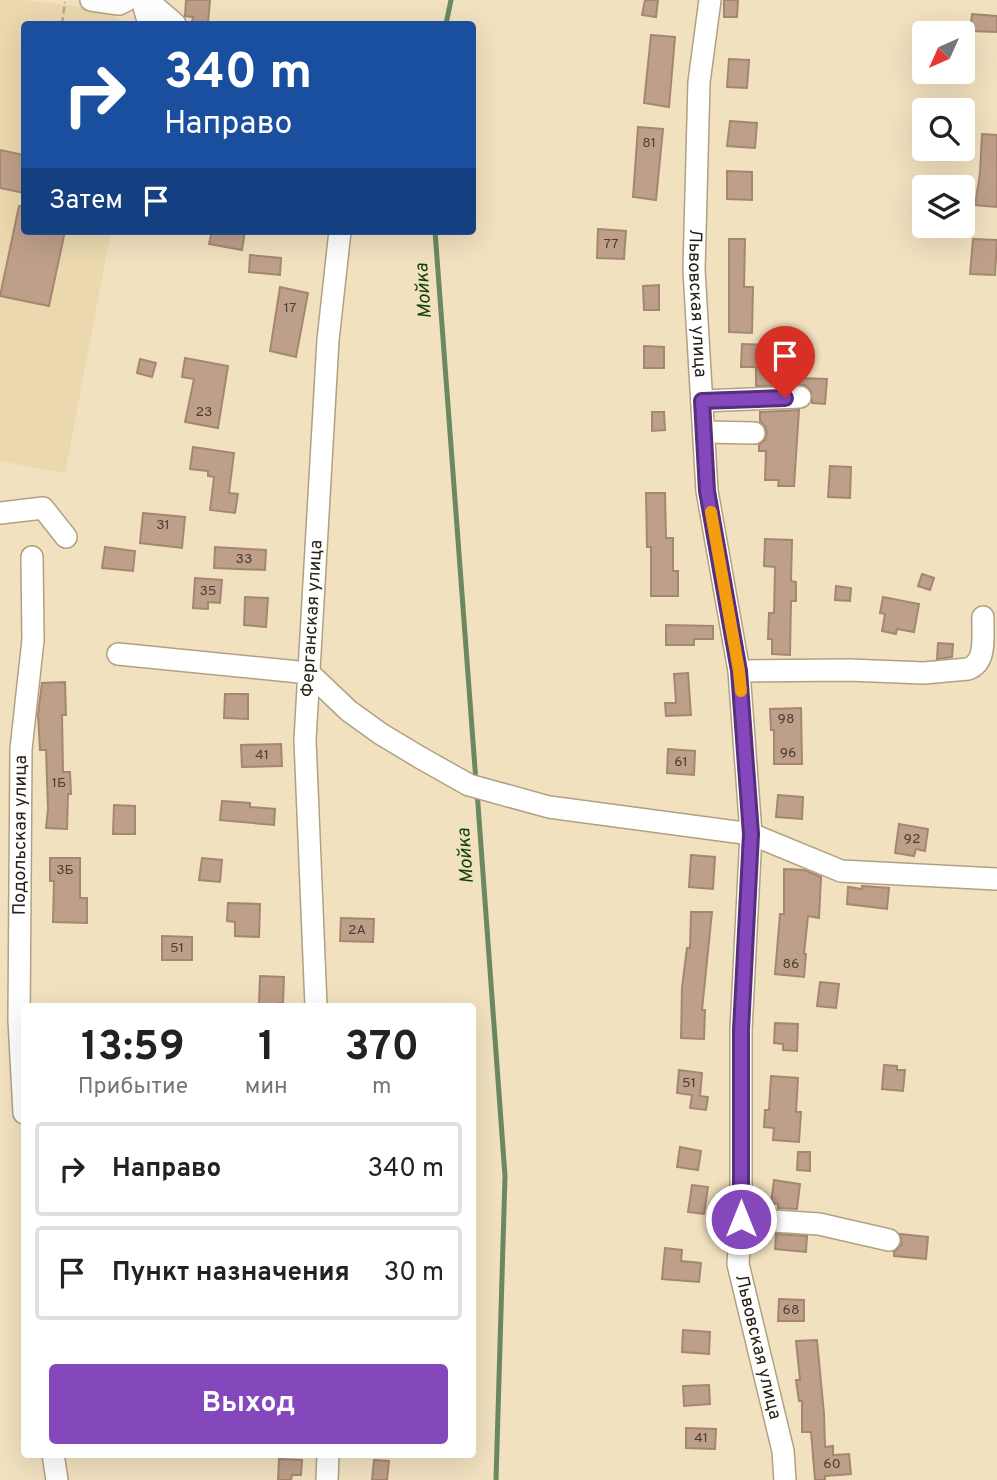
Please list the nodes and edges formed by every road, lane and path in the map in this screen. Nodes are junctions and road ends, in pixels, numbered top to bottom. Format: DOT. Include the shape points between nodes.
graph roads {
  1 [pos="91,0"];
  2 [pos="127,0"];
  3 [pos="144,0"];
  4 [pos="710,0"];
  5 [pos="65,2"];
  6 [pos="62,21"];
  7 [pos="148,21"];
  8 [pos="171,21"];
  9 [pos="340,235"];
  10 [pos="800,397"];
  11 [pos="702,401"];
  12 [pos="704,432"];
  13 [pos="754,433"];
  14 [pos="0,513"];
  15 [pos="66,537"];
  16 [pos="32,557"];
  17 [pos="983,617"];
  18 [pos="118,654"];
  19 [pos="739,671"];
  20 [pos="309,673"];
  21 [pos="751,834"];
  22 [pos="997,879"];
  23 [pos="316,1003"];
  24 [pos="21,1052"];
  25 [pos="741,1219"];
  26 [pos="889,1240"];
  27 [pos="54,1458"];
  28 [pos="328,1458"];
  29 [pos="57,1480"];
  30 [pos="327,1480"];
  31 [pos="785,1480"];
  1 -- 2 [label="street" via="119,4"];
  3 -- 7 [label="street"];
  3 -- 8 [label="street"];
  4 -- 11 [label="street, Львовская улица" via="699,82 695,257"];
  5 -- 6 [label="path"];
  9 -- 20 [label="street, Ферганская улица" via="328,340"];
  10 -- 11 [label="street"];
  11 -- 12 [label="street, Львовская улица"];
  12 -- 13 [label="street"];
  12 -- 19 [label="street, Львовская улица" via="707,491"];
  14 -- 15 [label="street" via="43,508"];
  16 -- 24 [label="street, Подольская улица" via="33,640 22,749"];
  17 -- 19 [label="street" via="981,657 968,668 924,673"];
  18 -- 20 [label="street"];
  19 -- 21 [label="street, Львовская улица"];
  20 -- 21 [label="street" via="381,734 469,785 549,807"];
  20 -- 23 [label="street, Ферганская улица" via="305,740"];
  21 -- 22 [label="street" via="841,871"];
  21 -- 25 [label="street, Львовская улица" via="741,1030"];
  25 -- 26 [label="street" via="819,1224"];
  25 -- 31 [label="street, Львовская улица" via="738,1264 783,1451"];
  27 -- 29 [label="street"];
  28 -- 30 [label="street"];
}
